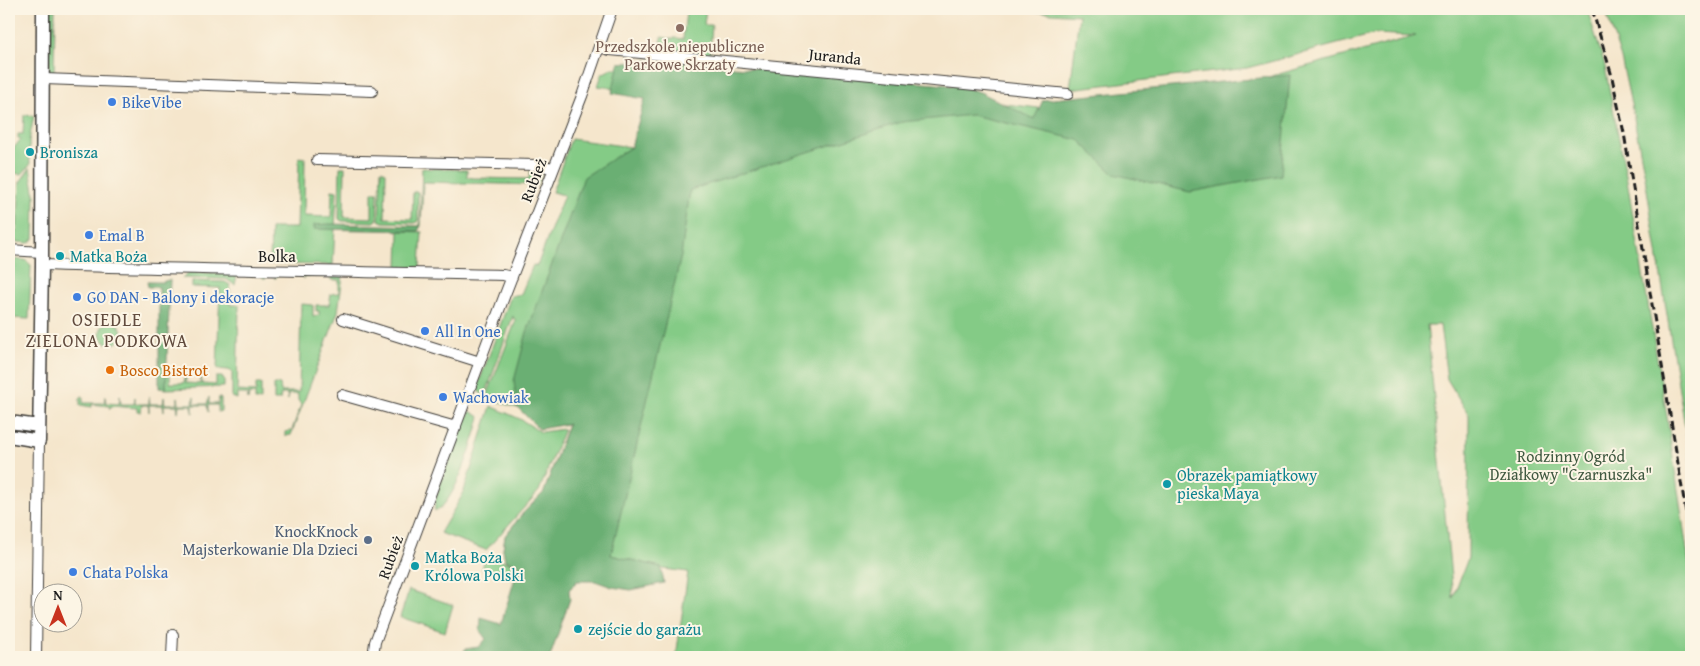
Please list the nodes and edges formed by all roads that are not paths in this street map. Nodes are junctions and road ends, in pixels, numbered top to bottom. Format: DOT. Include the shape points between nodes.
graph roads {
  1 [pos="43,9"];
  2 [pos="612,9"];
  3 [pos="599,47"];
  4 [pos="44,79"];
  5 [pos="372,91"];
  6 [pos="1068,94"];
  7 [pos="317,160"];
  8 [pos="554,168"];
  9 [pos="9,250"];
  10 [pos="42,259"];
  11 [pos="512,277"];
  12 [pos="343,318"];
  13 [pos="480,362"];
  14 [pos="342,395"];
  15 [pos="9,422"];
  16 [pos="39,426"];
  17 [pos="456,427"];
  18 [pos="9,436"];
  19 [pos="39,441"];
  20 [pos="173,634"];
  21 [pos="374,642"];
  22 [pos="36,657"];
  23 [pos="172,657"];
  24 [pos="365,657"];
  25 [pos="372,657"];
  1 -- 4 [label="street"];
  2 -- 3 [label="street, Rubież"];
  3 -- 6 [label="street, Juranda"];
  3 -- 8 [label="street, Rubież"];
  4 -- 5 [label="street"];
  4 -- 10 [label="street"];
  7 -- 8 [label="street"];
  8 -- 11 [label="street, Rubież"];
  9 -- 10 [label="street, Bolka"];
  10 -- 11 [label="street, Bolka" via="270,271"];
  10 -- 16 [label="street"];
  11 -- 13 [label="street, Rubież"];
  12 -- 13 [label="street"];
  13 -- 17 [label="street, Rubież"];
  14 -- 17 [label="street"];
  15 -- 16 [label="street"];
  16 -- 19 [label="street"];
  17 -- 21 [label="street, Rubież"];
  18 -- 19 [label="street"];
  19 -- 22 [label="street"];
  20 -- 23 [label="street"];
  21 -- 24 [label="street, Rubież"];
  21 -- 25 [label="street, Rubież"];
}
